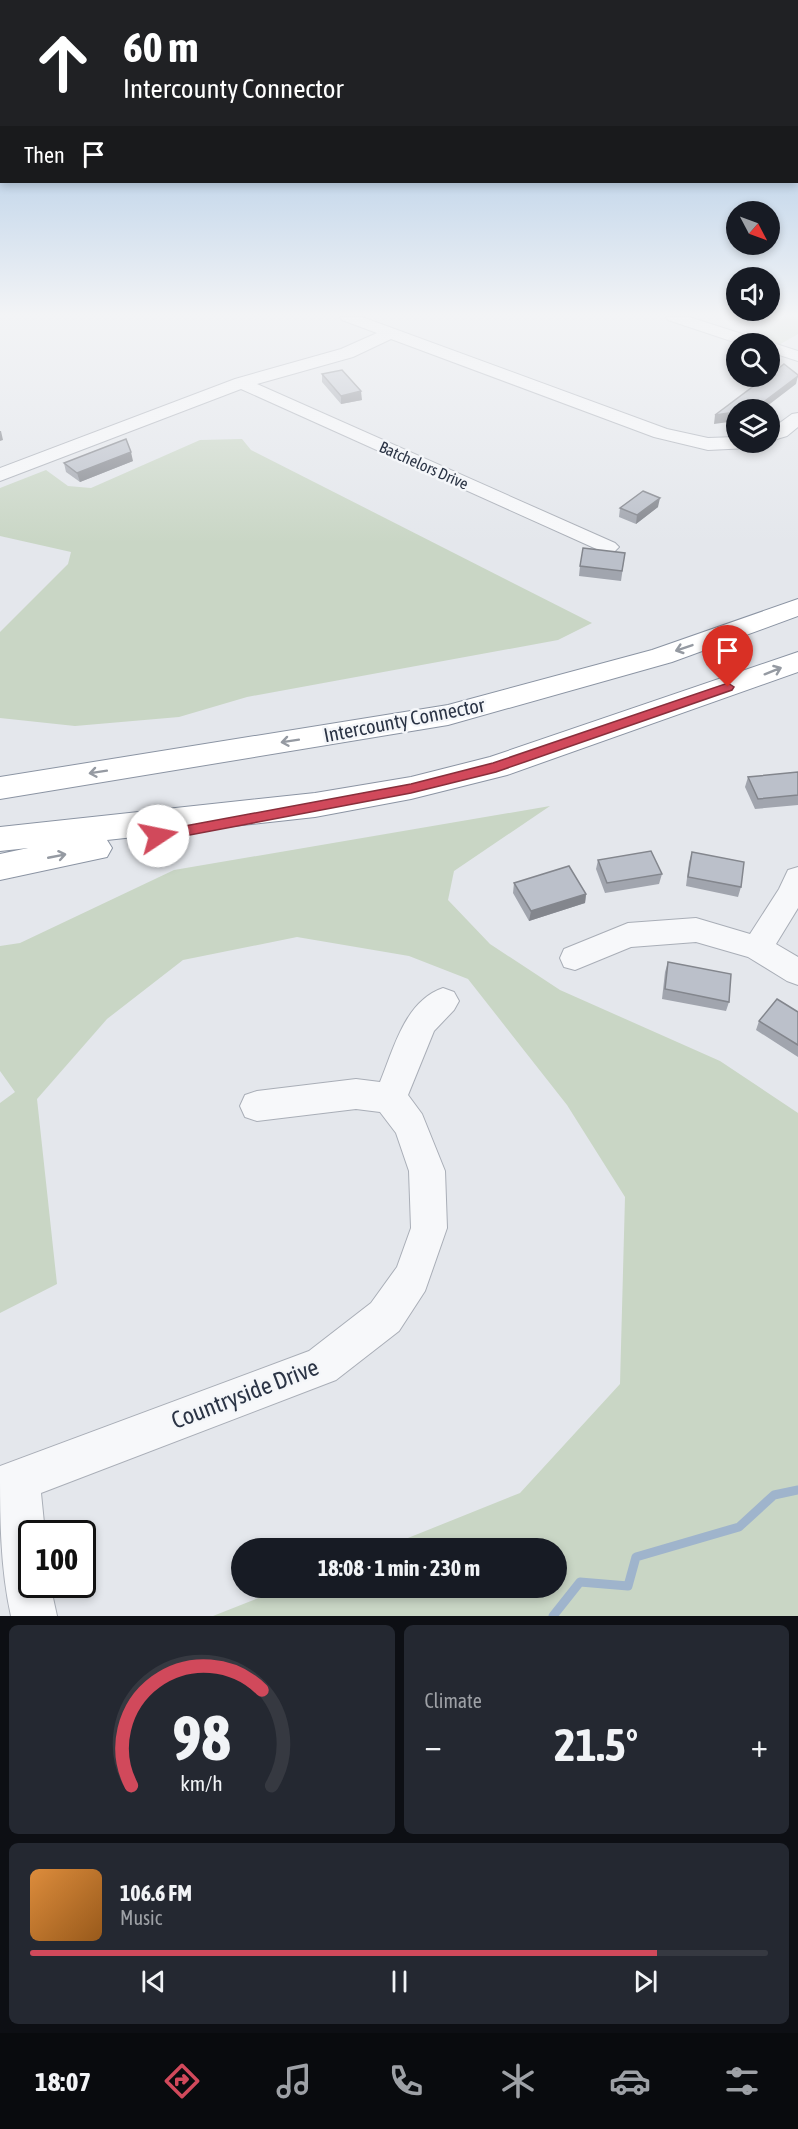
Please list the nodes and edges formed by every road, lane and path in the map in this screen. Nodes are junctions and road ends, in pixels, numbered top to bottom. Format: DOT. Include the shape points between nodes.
graph roads {
  1 [pos="216,392"];
  2 [pos="262,392"];
  3 [pos="553,392"];
  4 [pos="798,418"];
  5 [pos="780,432"];
  6 [pos="726,443"];
  7 [pos="0,475"];
  8 [pos="608,547"];
  9 [pos="798,607"];
  10 [pos="798,661"];
  11 [pos="0,788"];
  12 [pos="315,805"];
  13 [pos="0,839"];
  14 [pos="0,867"];
  15 [pos="798,878"];
  16 [pos="757,948"];
  17 [pos="575,958"];
  18 [pos="798,972"];
  19 [pos="443,1001"];
  20 [pos="390,1098"];
  21 [pos="257,1106"];
  22 [pos="9,1484"];
  23 [pos="34,1616"];
  1 -- 7 [label="street"];
  2 -- 8 [label="street, Batchelors Drive"];
  3 -- 6 [label="street" via="672,436 708,444"];
  4 -- 5 [label="street"];
  9 -- 11 [label="highway, Intercounty Connector, one-way" via="662,656 448,715"];
  12 -- 10 [label="highway, one-way" via="411,789 496,767"];
  12 -- 13 [label="highway"];
  14 -- 12 [label="highway, one-way"];
  15 -- 16 [label="street"];
  16 -- 17 [label="street" via="696,930 628,935"];
  16 -- 18 [label="street"];
  19 -- 20 [label="street" via="421,1023"];
  20 -- 21 [label="street" via="356,1094"];
  20 -- 22 [label="street, Countryside Drive" via="410,1125 427,1171 429,1228 412,1278 385,1317 322,1366"];
  22 -- 23 [label="street"];
}
